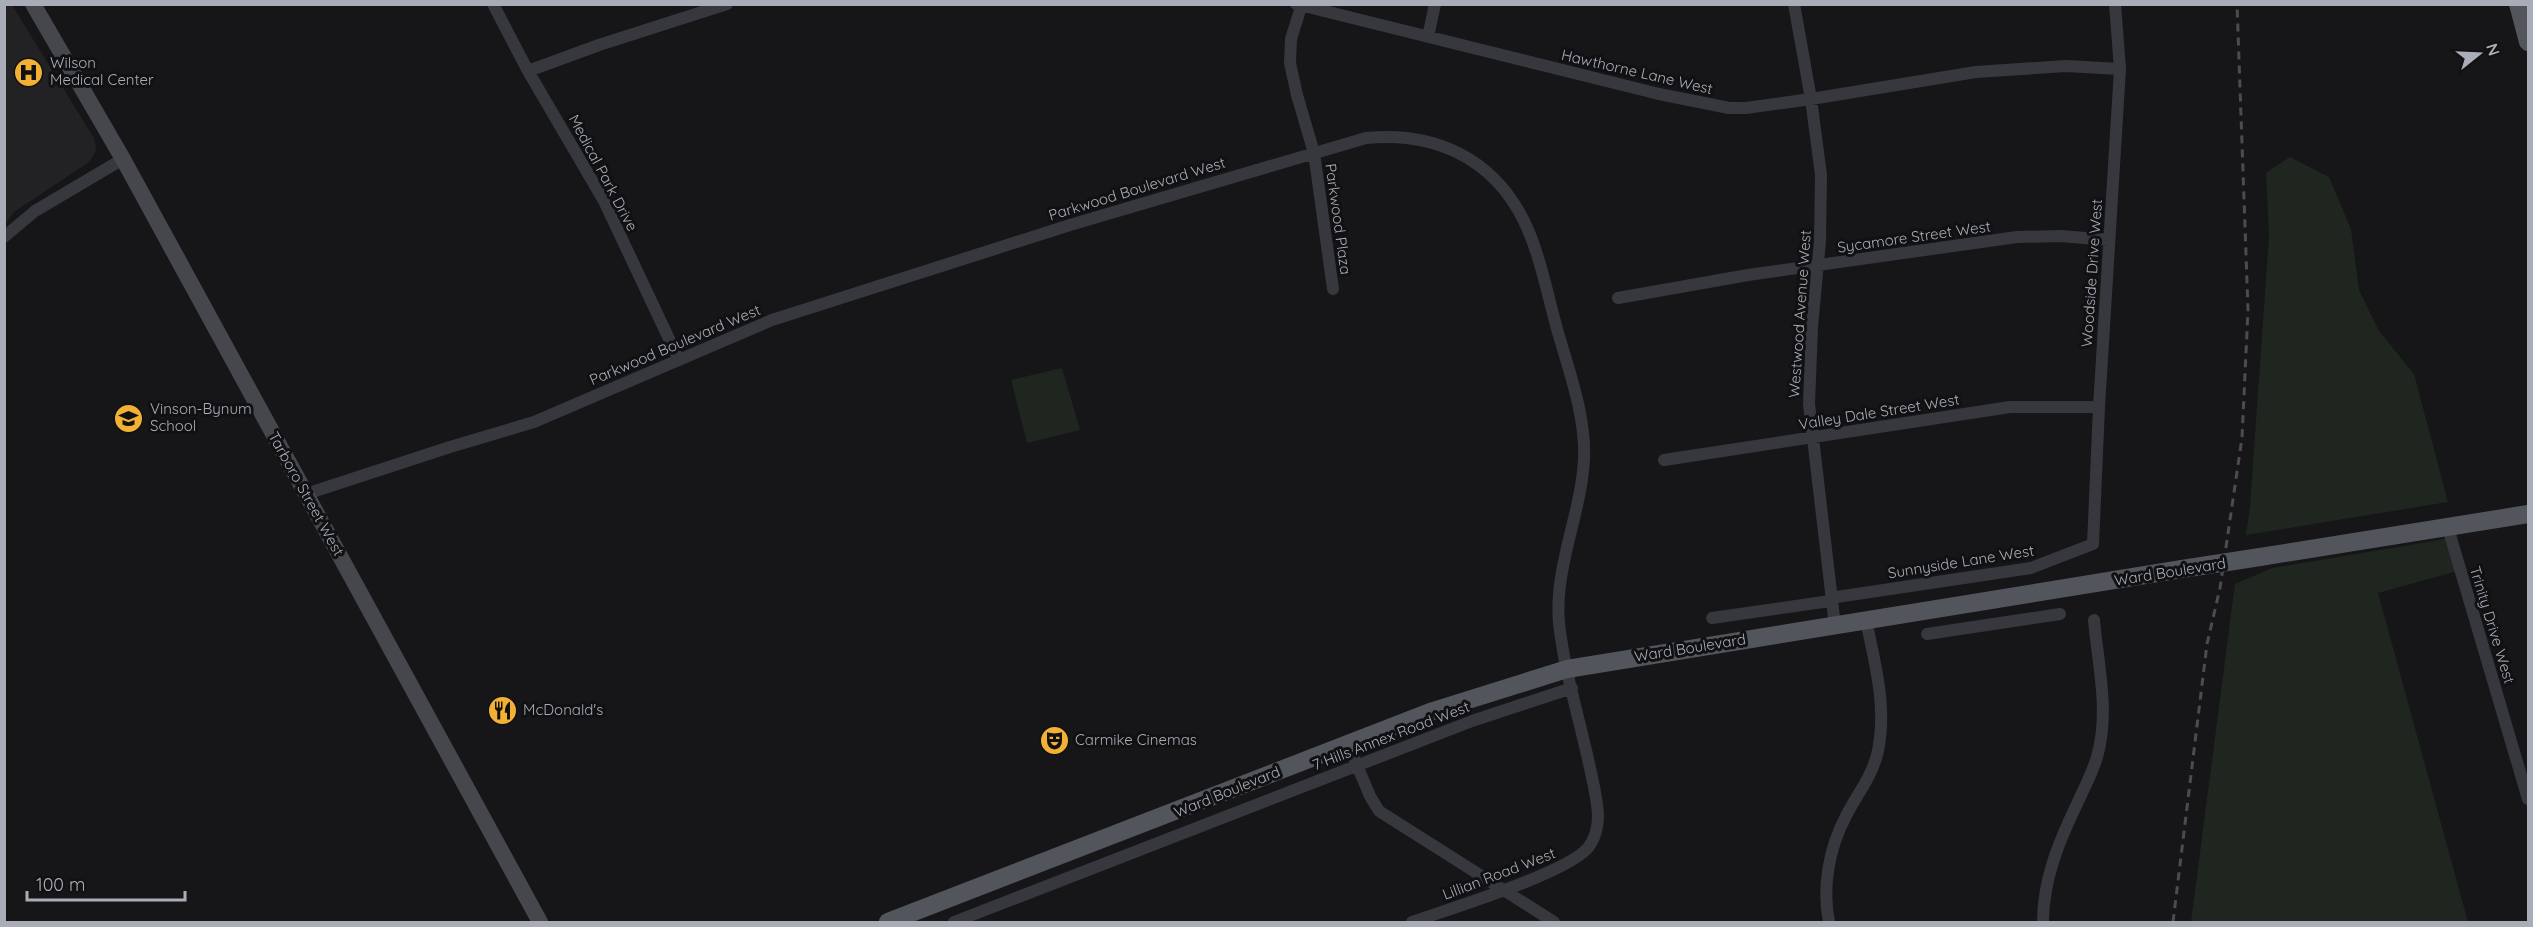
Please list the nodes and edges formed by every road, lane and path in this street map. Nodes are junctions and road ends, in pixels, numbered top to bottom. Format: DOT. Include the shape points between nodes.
graph roads {
  1 [pos="33,4"];
  2 [pos="493,4"];
  3 [pos="727,4"];
  4 [pos="1435,4"];
  5 [pos="1794,4"];
  6 [pos="2115,4"];
  7 [pos="2518,4"];
  8 [pos="1298,6"];
  9 [pos="1428,37"];
  10 [pos="2529,42"];
  11 [pos="2120,69"];
  12 [pos="528,71"];
  13 [pos="1811,99"];
  14 [pos="1314,153"];
  15 [pos="123,159"];
  16 [pos="4,237"];
  17 [pos="2109,240"];
  18 [pos="1818,266"];
  19 [pos="1333,289"];
  20 [pos="1618,298"];
  21 [pos="679,360"];
  22 [pos="2099,407"];
  23 [pos="1812,437"];
  24 [pos="1664,460"];
  25 [pos="306,494"];
  26 [pos="2529,514"];
  27 [pos="2448,528"];
  28 [pos="2093,544"];
  29 [pos="1830,599"];
  30 [pos="1973,604"];
  31 [pos="2060,614"];
  32 [pos="1712,618"];
  33 [pos="1866,620"];
  34 [pos="2094,620"];
  35 [pos="1834,626"];
  36 [pos="1976,626"];
  37 [pos="1927,634"];
  38 [pos="1567,669"];
  39 [pos="1572,688"];
  40 [pos="1348,744"];
  41 [pos="1357,765"];
  42 [pos="2529,799"];
  43 [pos="1503,890"];
  44 [pos="540,922"];
  45 [pos="888,922"];
  46 [pos="954,922"];
  47 [pos="1412,922"];
  48 [pos="1554,922"];
  49 [pos="1829,922"];
  50 [pos="2043,922"];
  1 -- 15 [label="main road, Tarboro Street West"];
  2 -- 12 [label="street, Medical Park Drive"];
  3 -- 12 [label="street"];
  4 -- 9 [label="street"];
  5 -- 13 [label="street, Westwood Avenue West"];
  6 -- 11 [label="street, Woodside Drive West"];
  7 -- 10 [label="main road"];
  8 -- 9 [label="street, Hawthorne Lane West"];
  8 -- 14 [label="street, Parkwood Plaza" via="1290,63"];
  9 -- 13 [label="street, Hawthorne Lane West" via="1701,104 1746,108"];
  11 -- 13 [label="street, Hawthorne Lane West" via="2066,66 1976,72"];
  11 -- 17 [label="street, Woodside Drive West"];
  12 -- 21 [label="street, Medical Park Drive" via="604,201"];
  13 -- 18 [label="street, Westwood Avenue West" via="1821,175"];
  14 -- 19 [label="street, Parkwood Plaza"];
  14 -- 21 [label="street, Parkwood Boulevard West" via="863,290 772,320"];
  14 -- 38 [label="street, Parkwood Boulevard West" via="1387,136 1433,142 1464,156 1488,173 1525,222 1574,389 1584,446 1583,472 1558,603"];
  15 -- 16 [label="street" via="35,211"];
  15 -- 25 [label="main road, Tarboro Street West"];
  17 -- 18 [label="street, Sycamore Street West" via="2017,237"];
  17 -- 22 [label="street, Woodside Drive West"];
  18 -- 20 [label="street, Sycamore Street West"];
  18 -- 23 [label="street, Westwood Avenue West" via="1809,404"];
  21 -- 25 [label="street, Parkwood Boulevard West" via="534,422"];
  22 -- 23 [label="street, Valley Dale Street West" via="2010,407"];
  22 -- 28 [label="street, Woodside Drive West"];
  23 -- 24 [label="street, Valley Dale Street West"];
  23 -- 29 [label="street, Westwood Avenue West"];
  25 -- 44 [label="main road, Tarboro Street West"];
  26 -- 27 [label="main road, Ward Boulevard"];
  27 -- 30 [label="main road, Ward Boulevard, bridge"];
  27 -- 42 [label="street, Trinity Drive West"];
  28 -- 29 [label="street, Sunnyside Lane West" via="2031,568"];
  29 -- 32 [label="street, Sunnyside Lane West"];
  29 -- 35 [label="street, Westwood Avenue West"];
  30 -- 33 [label="main road, Ward Boulevard"];
  30 -- 36 [label="street"];
  31 -- 36 [label="street"];
  33 -- 35 [label="main road, Ward Boulevard"];
  33 -- 49 [label="street" via="1882,708 1880,738 1871,772 1834,846 1826,884"];
  34 -- 50 [label="street" via="2104,696 2101,740 2090,778 2053,861"];
  35 -- 38 [label="main road, Ward Boulevard"];
  36 -- 37 [label="street"];
  38 -- 39 [label="street, Lillian Road West"];
  38 -- 40 [label="main road, Ward Boulevard" via="1465,700"];
  39 -- 41 [label="street, 7 Hills Annex Road West"];
  39 -- 43 [label="street, Lillian Road West" via="1597,800 1595,834 1586,852 1561,868"];
  40 -- 41 [label="street"];
  40 -- 45 [label="main road, Ward Boulevard"];
  41 -- 43 [label="street" via="1379,811"];
  41 -- 46 [label="street, 7 Hills Annex Road West"];
  43 -- 47 [label="street, Lillian Road West"];
  43 -- 48 [label="street"];
}
